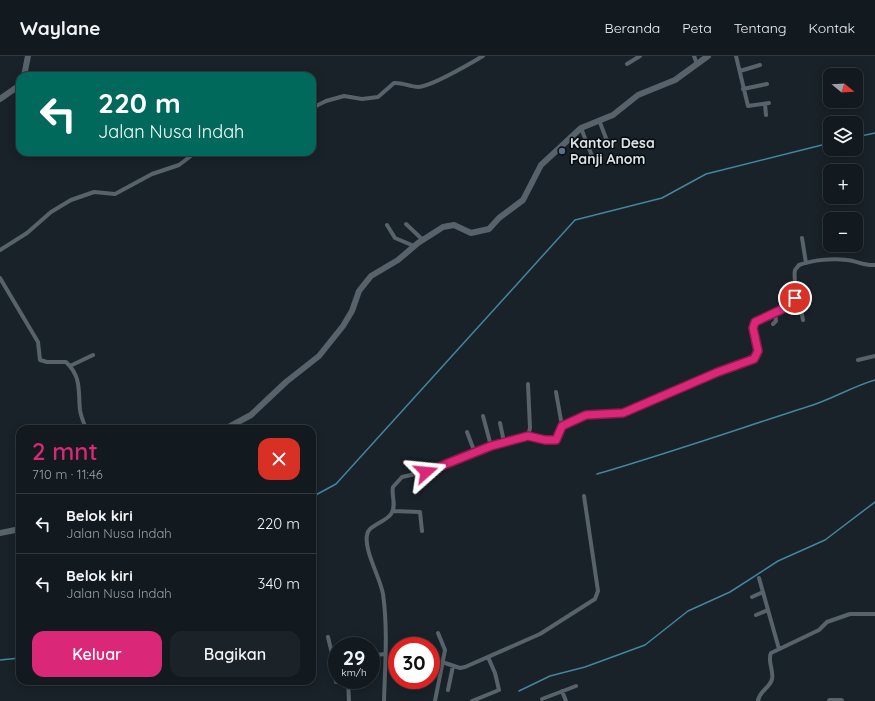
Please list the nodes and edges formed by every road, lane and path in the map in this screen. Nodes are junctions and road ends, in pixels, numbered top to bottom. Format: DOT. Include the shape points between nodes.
graph roads {
  1 [pos="28,56"];
  2 [pos="483,56"];
  3 [pos="640,56"];
  4 [pos="694,56"];
  5 [pos="708,56"];
  6 [pos="736,56"];
  7 [pos="627,64"];
  8 [pos="697,64"];
  9 [pos="760,65"];
  10 [pos="740,71"];
  11 [pos="25,72"];
  12 [pos="766,84"];
  13 [pos="16,88"];
  14 [pos="743,89"];
  15 [pos="0,98"];
  16 [pos="316,106"];
  17 [pos="766,115"];
  18 [pos="599,120"];
  19 [pos="581,128"];
  20 [pos="609,146"];
  21 [pos="190,156"];
  22 [pos="592,156"];
  23 [pos="406,224"];
  24 [pos="387,225"];
  25 [pos="802,238"];
  26 [pos="423,240"];
  27 [pos="414,246"];
  28 [pos="0,250"];
  29 [pos="806,263"];
  30 [pos="875,266"];
  31 [pos="0,278"];
  32 [pos="795,298"];
  33 [pos="775,314"];
  34 [pos="803,320"];
  35 [pos="773,324"];
  36 [pos="93,355"];
  37 [pos="875,356"];
  38 [pos="858,360"];
  39 [pos="70,366"];
  40 [pos="528,384"];
  41 [pos="556,392"];
  42 [pos="483,416"];
  43 [pos="500,423"];
  44 [pos="85,425"];
  45 [pos="232,425"];
  46 [pos="562,426"];
  47 [pos="467,432"];
  48 [pos="528,436"];
  49 [pos="504,442"];
  50 [pos="491,446"];
  51 [pos="475,454"];
  52 [pos="584,496"];
  53 [pos="393,511"];
  54 [pos="16,530"];
  55 [pos="422,530"];
  56 [pos="0,533"];
  57 [pos="759,578"];
  58 [pos="763,592"];
  59 [pos="752,597"];
  60 [pos="768,610"];
  61 [pos="875,614"];
  62 [pos="756,615"];
  63 [pos="438,633"];
  64 [pos="779,649"];
  65 [pos="384,654"];
  66 [pos="380,655"];
  67 [pos="488,656"];
  68 [pos="442,662"];
  69 [pos="453,666"];
  70 [pos="576,686"];
  71 [pos="348,689"];
  72 [pos="448,690"];
  73 [pos="562,691"];
  74 [pos="542,698"];
  75 [pos="349,701"];
  76 [pos="384,701"];
  77 [pos="435,701"];
  78 [pos="472,701"];
  79 [pos="566,701"];
  80 [pos="758,701"];
  81 [pos="830,701"];
  82 [pos="841,701"];
  1 -- 11 [label="street"];
  2 -- 16 [label="street" via="423,86 394,83 378,97 362,99 344,96"];
  3 -- 7 [label="street"];
  4 -- 8 [label="street"];
  5 -- 8 [label="street"];
  6 -- 10 [label="street"];
  8 -- 18 [label="street" via="675,80 641,94 613,115"];
  9 -- 10 [label="street"];
  10 -- 14 [label="street"];
  12 -- 14 [label="street"];
  13 -- 15 [label="street"];
  14 -- 17 [label="street" via="748,106 767,104"];
  18 -- 19 [label="street"];
  18 -- 20 [label="street"];
  19 -- 22 [label="street"];
  19 -- 26 [label="street" via="541,165 523,200 489,229 483,232 468,232 450,225"];
  21 -- 28 [label="street" via="179,164 152,174 115,194 94,192 71,200"];
  23 -- 26 [label="street"];
  24 -- 27 [label="street" via="395,238"];
  25 -- 29 [label="street"];
  26 -- 27 [label="street"];
  27 -- 45 [label="street" via="367,280 359,291 344,326 319,356 251,415"];
  29 -- 30 [label="street" via="839,260"];
  29 -- 32 [label="street" via="799,265 795,270"];
  31 -- 39 [label="street" via="38,342 40,360 63,361"];
  32 -- 33 [label="street" via="789,306"];
  32 -- 34 [label="street" via="800,305"];
  33 -- 35 [label="street" via="776,321"];
  33 -- 46 [label="street" via="759,319 754,325 758,351 756,357 750,361 623,413 591,414"];
  36 -- 39 [label="street"];
  37 -- 38 [label="street"];
  39 -- 44 [label="street" via="79,386 80,411"];
  40 -- 48 [label="street"];
  41 -- 46 [label="street"];
  42 -- 50 [label="street"];
  43 -- 49 [label="street"];
  46 -- 48 [label="street" via="556,440"];
  47 -- 51 [label="street"];
  48 -- 49 [label="street"];
  49 -- 50 [label="street"];
  50 -- 51 [label="street"];
  51 -- 53 [label="street" via="438,469 402,477 393,487"];
  52 -- 67 [label="street" via="597,595 540,634"];
  53 -- 55 [label="street" via="420,512"];
  53 -- 65 [label="street" via="370,529 366,536 380,582 384,606"];
  54 -- 56 [label="street"];
  57 -- 58 [label="street"];
  58 -- 59 [label="street"];
  58 -- 60 [label="street"];
  60 -- 62 [label="street"];
  60 -- 64 [label="street"];
  61 -- 64 [label="street" via="850,614 827,622 820,630"];
  63 -- 68 [label="street" via="444,647"];
  64 -- 80 [label="street" via="770,655 772,679"];
  65 -- 66 [label="street"];
  65 -- 76 [label="street"];
  67 -- 69 [label="street" via="462,668"];
  67 -- 78 [label="street" via="499,690"];
  68 -- 69 [label="street"];
  68 -- 77 [label="street"];
  69 -- 72 [label="street"];
  70 -- 73 [label="street"];
  71 -- 75 [label="street"];
  73 -- 74 [label="street"];
  73 -- 79 [label="street"];
  81 -- 82 [label="street"];
}
